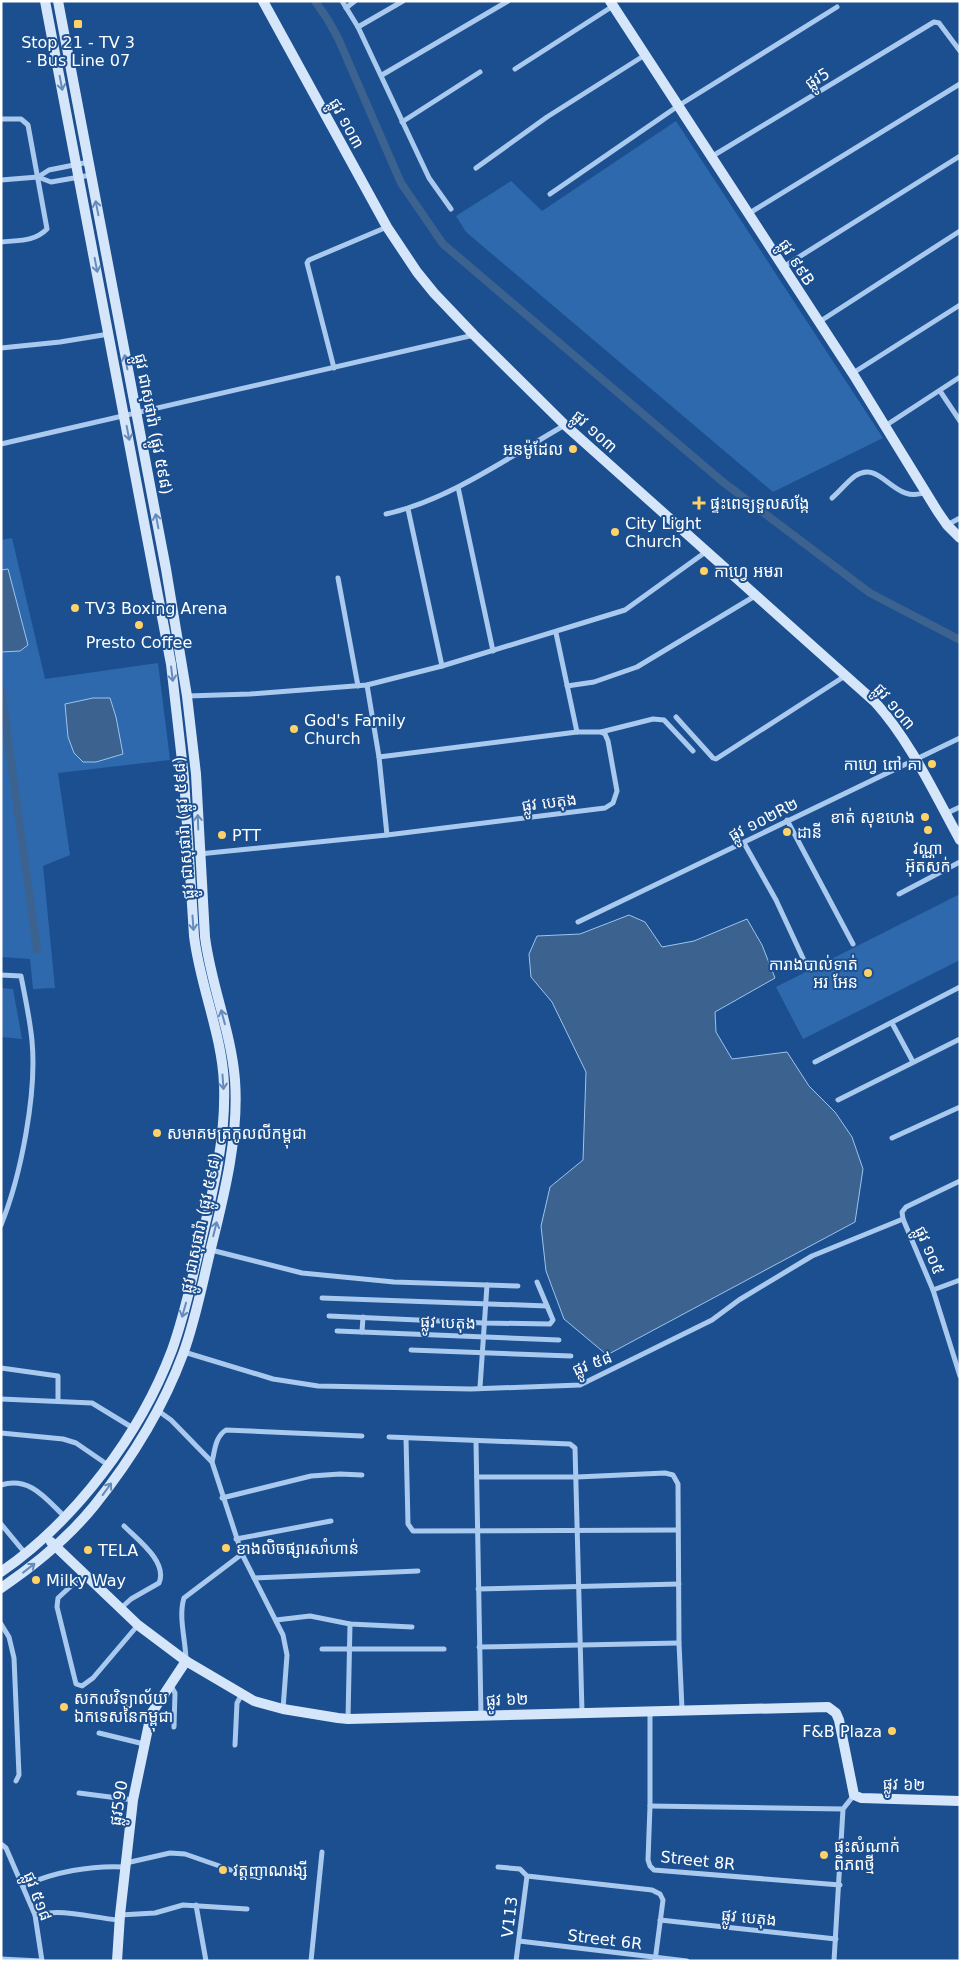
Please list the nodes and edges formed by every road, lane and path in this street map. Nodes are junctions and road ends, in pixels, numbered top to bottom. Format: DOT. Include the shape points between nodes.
graph roads {
  1 [pos="45,1"];
  2 [pos="58,1"];
  3 [pos="262,1"];
  4 [pos="342,1"];
  5 [pos="355,1"];
  6 [pos="403,1"];
  7 [pos="508,1"];
  8 [pos="611,3"];
  9 [pos="837,7"];
  10 [pos="346,8"];
  11 [pos="358,27"];
  12 [pos="960,51"];
  13 [pos="645,55"];
  14 [pos="515,69"];
  15 [pos="480,72"];
  16 [pos="382,75"];
  17 [pos="960,84"];
  18 [pos="678,106"];
  19 [pos="1,119"];
  20 [pos="402,122"];
  21 [pos="960,156"];
  22 [pos="711,158"];
  23 [pos="89,162"];
  24 [pos="77,164"];
  25 [pos="476,168"];
  26 [pos="91,175"];
  27 [pos="38,177"];
  28 [pos="79,177"];
  29 [pos="1,180"];
  30 [pos="550,194"];
  31 [pos="451,209"];
  32 [pos="748,214"];
  33 [pos="387,227"];
  34 [pos="960,231"];
  35 [pos="1,242"];
  36 [pos="783,267"];
  37 [pos="112,286"];
  38 [pos="101,288"];
  39 [pos="960,305"];
  40 [pos="819,322"];
  41 [pos="109,334"];
  42 [pos="474,335"];
  43 [pos="1,348"];
  44 [pos="334,368"];
  45 [pos="853,374"];
  46 [pos="960,378"];
  47 [pos="940,391"];
  48 [pos="136,412"];
  49 [pos="125,415"];
  50 [pos="960,421"];
  51 [pos="565,425"];
  52 [pos="884,426"];
  53 [pos="1,444"];
  54 [pos="458,487"];
  55 [pos="926,492"];
  56 [pos="832,498"];
  57 [pos="408,509"];
  58 [pos="386,514"];
  59 [pos="960,518"];
  60 [pos="947,525"];
  61 [pos="960,538"];
  62 [pos="707,551"];
  63 [pos="338,578"];
  64 [pos="170,595"];
  65 [pos="755,596"];
  66 [pos="159,597"];
  67 [pos="556,632"];
  68 [pos="493,651"];
  69 [pos="442,666"];
  70 [pos="845,675"];
  71 [pos="367,685"];
  72 [pos="358,686"];
  73 [pos="567,686"];
  74 [pos="187,696"];
  75 [pos="676,717"];
  76 [pos="577,732"];
  77 [pos="601,732"];
  78 [pos="960,738"];
  79 [pos="693,751"];
  80 [pos="379,757"];
  81 [pos="916,759"];
  82 [pos="960,806"];
  83 [pos="945,814"];
  84 [pos="787,820"];
  85 [pos="387,835"];
  86 [pos="960,840"];
  87 [pos="744,843"];
  88 [pos="189,854"];
  89 [pos="200,854"];
  90 [pos="960,862"];
  91 [pos="899,894"];
  92 [pos="578,922"];
  93 [pos="853,944"];
  94 [pos="808,969"];
  95 [pos="1,974"];
  96 [pos="960,987"];
  97 [pos="892,1023"];
  98 [pos="960,1039"];
  99 [pos="815,1062"];
  100 [pos="912,1062"];
  101 [pos="838,1100"];
  102 [pos="960,1107"];
  103 [pos="892,1138"];
  104 [pos="960,1181"];
  105 [pos="903,1219"];
  106 [pos="1,1225"];
  107 [pos="210,1249"];
  108 [pos="960,1280"];
  109 [pos="537,1282"];
  110 [pos="487,1285"];
  111 [pos="518,1286"];
  112 [pos="934,1290"];
  113 [pos="322,1298"];
  114 [pos="486,1304"];
  115 [pos="547,1306"];
  116 [pos="329,1316"];
  117 [pos="364,1318"];
  118 [pos="484,1323"];
  119 [pos="337,1331"];
  120 [pos="362,1332"];
  121 [pos="484,1336"];
  122 [pos="559,1340"];
  123 [pos="411,1350"];
  124 [pos="184,1352"];
  125 [pos="483,1352"];
  126 [pos="571,1356"];
  127 [pos="1,1368"];
  128 [pos="960,1376"];
  129 [pos="480,1387"];
  130 [pos="1,1399"];
  131 [pos="58,1401"];
  132 [pos="157,1410"];
  133 [pos="133,1428"];
  134 [pos="1,1433"];
  135 [pos="362,1436"];
  136 [pos="389,1437"];
  137 [pos="406,1438"];
  138 [pos="476,1442"];
  139 [pos="212,1462"];
  140 [pos="108,1465"];
  141 [pos="362,1475"];
  142 [pos="577,1476"];
  143 [pos="476,1477"];
  144 [pos="1,1485"];
  145 [pos="222,1498"];
  146 [pos="66,1518"];
  147 [pos="331,1521"];
  148 [pos="1,1524"];
  149 [pos="124,1526"];
  150 [pos="678,1530"];
  151 [pos="578,1531"];
  152 [pos="478,1532"];
  153 [pos="46,1536"];
  154 [pos="236,1539"];
  155 [pos="55,1546"];
  156 [pos="26,1554"];
  157 [pos="242,1554"];
  158 [pos="418,1571"];
  159 [pos="1,1572"];
  160 [pos="84,1574"];
  161 [pos="254,1578"];
  162 [pos="679,1584"];
  163 [pos="579,1587"];
  164 [pos="1,1588"];
  165 [pos="478,1588"];
  166 [pos="120,1609"];
  167 [pos="276,1620"];
  168 [pos="1,1624"];
  169 [pos="350,1624"];
  170 [pos="138,1625"];
  171 [pos="412,1627"];
  172 [pos="679,1644"];
  173 [pos="580,1645"];
  174 [pos="480,1647"];
  175 [pos="322,1649"];
  176 [pos="350,1649"];
  177 [pos="444,1649"];
  178 [pos="186,1661"];
  179 [pos="171,1686"];
  180 [pos="242,1694"];
  181 [pos="283,1709"];
  182 [pos="650,1710"];
  183 [pos="682,1710"];
  184 [pos="582,1712"];
  185 [pos="481,1715"];
  186 [pos="348,1719"];
  187 [pos="174,1727"];
  188 [pos="99,1733"];
  189 [pos="144,1744"];
  190 [pos="235,1745"];
  191 [pos="16,1781"];
  192 [pos="79,1793"];
  193 [pos="854,1795"];
  194 [pos="133,1800"];
  195 [pos="960,1802"];
  196 [pos="650,1806"];
  197 [pos="843,1809"];
  198 [pos="1,1844"];
  199 [pos="322,1852"];
  200 [pos="125,1865"];
  201 [pos="498,1867"];
  202 [pos="248,1876"];
  203 [pos="527,1876"];
  204 [pos="840,1885"];
  205 [pos="23,1886"];
  206 [pos="196,1905"];
  207 [pos="248,1909"];
  208 [pos="35,1915"];
  209 [pos="120,1918"];
  210 [pos="660,1920"];
  211 [pos="836,1939"];
  212 [pos="519,1941"];
  213 [pos="656,1959"];
  214 [pos="1,1960"];
  215 [pos="42,1961"];
  216 [pos="117,1961"];
  217 [pos="206,1961"];
  218 [pos="311,1961"];
  219 [pos="516,1961"];
  220 [pos="687,1961"];
  221 [pos="834,1961"];
  1 -- 24 [label="main road, ផ្លូវ ជាសុផារ៉ា (ផ្លូវ ៥៩៨), one-way"];
  2 -- 23 [label="main road, ផ្លូវ ជាសុផារ៉ា (ផ្លូវ ៥៩៨)"];
  3 -- 33 [label="main road, ផ្លូវ ១០៣"];
  4 -- 10 [label="street"];
  5 -- 10 [label="street"];
  6 -- 11 [label="street"];
  7 -- 16 [label="street"];
  8 -- 13 [label="main road, ផ្លូវ ៩៩B"];
  8 -- 14 [label="street"];
  9 -- 18 [label="street"];
  10 -- 11 [label="street"];
  11 -- 16 [label="street"];
  12 -- 22 [label="street, ផ្លូវ5" via="936,22"];
  13 -- 18 [label="main road, ផ្លូវ ៩៩B"];
  13 -- 25 [label="street" via="547,117"];
  15 -- 20 [label="street"];
  16 -- 20 [label="street"];
  17 -- 32 [label="street"];
  18 -- 22 [label="main road, ផ្លូវ ៩៩B"];
  18 -- 30 [label="street"];
  19 -- 27 [label="street" via="21,119 28,124"];
  20 -- 31 [label="street" via="429,178"];
  21 -- 36 [label="street"];
  22 -- 32 [label="main road, ផ្លូវ ៩៩B"];
  23 -- 24 [label="street"];
  23 -- 26 [label="main road, ផ្លូវ ជាសុផារ៉ា (ផ្លូវ ៥៩៨)"];
  24 -- 27 [label="street" via="49,170"];
  24 -- 28 [label="main road, ផ្លូវ ជាសុផារ៉ា (ផ្លូវ ៥៩៨)"];
  26 -- 28 [label="street"];
  37 -- 26 [label="main road, ផ្លូវ ជាសុផារ៉ា (ផ្លូវ ៥៩៨), one-way"];
  27 -- 28 [label="street" via="51,182"];
  27 -- 29 [label="street"];
  27 -- 35 [label="street" via="47,229 32,239"];
  28 -- 38 [label="main road, ផ្លូវ ជាសុផារ៉ា (ផ្លូវ ៥៩៨), one-way"];
  32 -- 36 [label="main road, ផ្លូវ ៩៩B"];
  33 -- 42 [label="main road, ផ្លូវ ១០៣" via="417,272"];
  33 -- 44 [label="street" via="307,263"];
  34 -- 40 [label="street"];
  36 -- 40 [label="main road, ផ្លូវ ៩៩B"];
  37 -- 38 [label="main road"];
  48 -- 37 [label="main road, ផ្លូវ ជាសុផារ៉ា (ផ្លូវ ៥៩៨), one-way"];
  38 -- 41 [label="main road, ផ្លូវ ជាសុផារ៉ា (ផ្លូវ ៥៩៨)"];
  39 -- 45 [label="street"];
  40 -- 45 [label="main road, ផ្លូវ ៩៩B"];
  41 -- 43 [label="street"];
  41 -- 49 [label="main road, ផ្លូវ ជាសុផារ៉ា (ផ្លូវ ៥៩៨)"];
  42 -- 44 [label="street"];
  42 -- 51 [label="main road, ផ្លូវ ១០៣"];
  44 -- 48 [label="street"];
  45 -- 52 [label="main road, ផ្លូវ ៩៩B"];
  46 -- 47 [label="street"];
  47 -- 50 [label="street"];
  47 -- 52 [label="street"];
  48 -- 49 [label="street"];
  64 -- 48 [label="main road, ផ្លូវ ជាសុផារ៉ា (ផ្លូវ ៥៩៨), one-way"];
  49 -- 53 [label="street"];
  49 -- 66 [label="main road, ផ្លូវ ជាសុផារ៉ា (ផ្លូវ ៥៩៨), one-way"];
  51 -- 54 [label="street"];
  51 -- 62 [label="main road, ផ្លូវ ១០៣"];
  52 -- 55 [label="main road, ផ្លូវ ៩៩B"];
  54 -- 57 [label="street"];
  54 -- 68 [label="street"];
  55 -- 56 [label="street" via="904,494 882,477 866,473 855,476"];
  55 -- 60 [label="main road, ផ្លូវ ៩៩B"];
  57 -- 58 [label="street"];
  57 -- 69 [label="street"];
  59 -- 60 [label="street"];
  60 -- 61 [label="main road, ផ្លូវ ៩៩B"];
  62 -- 65 [label="main road, ផ្លូវ ១០៣"];
  62 -- 67 [label="street" via="625,610"];
  63 -- 72 [label="street"];
  64 -- 66 [label="main road"];
  64 -- 74 [label="main road, ផ្លូវ ជាសុផារ៉ា (ផ្លូវ ៥៩៨)"];
  65 -- 70 [label="main road, ផ្លូវ ១០៣"];
  65 -- 73 [label="street" via="637,667 594,682"];
  66 -- 88 [label="main road, ផ្លូវ ជាសុផារ៉ា (ផ្លូវ ៥៩៨), one-way" via="178,721"];
  67 -- 68 [label="street"];
  67 -- 73 [label="street"];
  68 -- 69 [label="street"];
  69 -- 71 [label="street"];
  70 -- 75 [label="street" via="716,759"];
  70 -- 81 [label="main road, ផ្លូវ ១០៣" via="890,719"];
  71 -- 72 [label="street"];
  71 -- 80 [label="street"];
  72 -- 74 [label="street"];
  73 -- 76 [label="street"];
  89 -- 74 [label="main road, ផ្លូវ ជាសុផារ៉ា (ផ្លូវ ៥៩៨), one-way" via="196,774"];
  76 -- 77 [label="street"];
  76 -- 80 [label="street"];
  77 -- 79 [label="street" via="653,719 664,720"];
  77 -- 85 [label="street, ផ្លូវ បេតុង" via="608,741 617,791 613,803 605,808"];
  78 -- 81 [label="street, ផ្លូវ ១០២R២"];
  80 -- 85 [label="street"];
  81 -- 83 [label="main road, ផ្លូវ ១០៣"];
  81 -- 84 [label="street, ផ្លូវ ១០២R២"];
  82 -- 83 [label="street"];
  83 -- 86 [label="main road, ផ្លូវ ១០៣"];
  84 -- 87 [label="street, ផ្លូវ ១០២R២"];
  84 -- 93 [label="street"];
  85 -- 89 [label="street, ផ្លូវ បេតុង"];
  87 -- 92 [label="street, ផ្លូវ ១០២R២"];
  87 -- 94 [label="street" via="776,900"];
  88 -- 89 [label="street, ផ្លូវ បេតុង"];
  88 -- 133 [label="main road, ផ្លូវ ជាសុផារ៉ា (ផ្លូវ ៥៩៨), one-way" via="197,961 224,1081 221,1135 210,1205 173,1348"];
  107 -- 89 [label="main road, ផ្លូវ ជាសុផារ៉ា (ផ្លូវ ៥៩៨), one-way" via="230,1159 235,1081 208,959"];
  90 -- 91 [label="street"];
  95 -- 106 [label="street" via="21,976 32,1041 26,1135"];
  96 -- 97 [label="street"];
  97 -- 99 [label="street"];
  97 -- 100 [label="street"];
  98 -- 100 [label="street"];
  100 -- 101 [label="street"];
  102 -- 103 [label="street"];
  104 -- 105 [label="street, ផ្លូវ ៥៨" via="906,1207 902,1212"];
  105 -- 112 [label="street, ផ្លូវ ១០៥"];
  105 -- 129 [label="street, ផ្លូវ ៥៨" via="812,1256 712,1320 580,1385"];
  107 -- 110 [label="street" via="302,1273 394,1282"];
  107 -- 124 [label="main road, ផ្លូវ ជាសុផារ៉ា (ផ្លូវ ៥៩៨)"];
  108 -- 112 [label="street"];
  109 -- 115 [label="street"];
  110 -- 111 [label="street"];
  110 -- 114 [label="street"];
  112 -- 128 [label="street, ផ្លូវ ១០៥"];
  113 -- 114 [label="street"];
  114 -- 115 [label="street"];
  114 -- 118 [label="street"];
  115 -- 118 [label="street" via="553,1320 550,1324"];
  116 -- 117 [label="street"];
  117 -- 118 [label="street"];
  117 -- 120 [label="street"];
  118 -- 121 [label="street"];
  119 -- 120 [label="street, ផ្លូវ បេតុង"];
  120 -- 121 [label="street, ផ្លូវ បេតុង"];
  121 -- 122 [label="street, ផ្លូវ បេតុង"];
  121 -- 125 [label="street"];
  123 -- 125 [label="street"];
  124 -- 129 [label="street, ផ្លូវ ៥៨" via="273,1379 318,1386"];
  124 -- 132 [label="main road, ផ្លូវ ជាសុផារ៉ា (ផ្លូវ ៥៩៨)"];
  125 -- 126 [label="street"];
  125 -- 129 [label="street"];
  127 -- 131 [label="street" via="58,1376"];
  130 -- 131 [label="street"];
  131 -- 133 [label="street" via="92,1403"];
  132 -- 139 [label="street"];
  155 -- 132 [label="main road, ផ្លូវ ជាសុផារ៉ា (ផ្លូវ ៥៩៨), one-way" via="94,1507"];
  133 -- 140 [label="main road, ផ្លូវ ជាសុផារ៉ា (ផ្លូវ ៥៩៨)"];
  134 -- 140 [label="street" via="63,1439 76,1443"];
  135 -- 139 [label="street" via="226,1430 220,1434"];
  136 -- 137 [label="street"];
  137 -- 138 [label="street"];
  137 -- 152 [label="street" via="408,1524 413,1531"];
  138 -- 142 [label="street" via="570,1444 575,1448"];
  138 -- 143 [label="street"];
  139 -- 145 [label="street"];
  140 -- 146 [label="main road, ផ្លូវ ជាសុផារ៉ា (ផ្លូវ ៥៩៨)"];
  141 -- 145 [label="street" via="311,1476"];
  142 -- 143 [label="street"];
  142 -- 150 [label="street" via="673,1475 678,1484"];
  142 -- 151 [label="street"];
  143 -- 152 [label="street"];
  144 -- 146 [label="street" via="11,1482 26,1484"];
  145 -- 154 [label="street"];
  146 -- 153 [label="main road, ផ្លូវ ជាសុផារ៉ា (ផ្លូវ ៥៩៨)"];
  147 -- 154 [label="street"];
  148 -- 156 [label="street"];
  149 -- 166 [label="street" via="158,1562 162,1574 159,1583"];
  150 -- 151 [label="street"];
  150 -- 162 [label="street"];
  151 -- 152 [label="street"];
  151 -- 163 [label="street"];
  152 -- 165 [label="street"];
  153 -- 155 [label="main road, ផ្លូវ ៦២"];
  153 -- 156 [label="main road, ផ្លូវ ជាសុផារ៉ា (ផ្លូវ ៥៩៨)"];
  154 -- 157 [label="street"];
  155 -- 160 [label="main road, ផ្លូវ ៦២"];
  164 -- 155 [label="main road, ផ្លូវ ជាសុផារ៉ា (ផ្លូវ ៥៩៨), one-way"];
  156 -- 159 [label="main road, ផ្លូវ ជាសុផារ៉ា (ផ្លូវ ៥៩៨)"];
  157 -- 161 [label="street"];
  157 -- 178 [label="street" via="184,1598"];
  158 -- 161 [label="street"];
  160 -- 166 [label="main road, ផ្លូវ ៦២"];
  160 -- 170 [label="street" via="58,1598 57,1607 76,1684 82,1686 93,1678"];
  161 -- 167 [label="street"];
  162 -- 163 [label="street"];
  162 -- 172 [label="street"];
  163 -- 165 [label="street"];
  163 -- 173 [label="street"];
  165 -- 174 [label="street"];
  166 -- 170 [label="main road, ផ្លូវ ៦២"];
  167 -- 169 [label="street" via="310,1616"];
  167 -- 181 [label="street" via="287,1655"];
  168 -- 191 [label="street" via="9,1637 14,1658 19,1775"];
  169 -- 171 [label="street"];
  169 -- 176 [label="street"];
  170 -- 178 [label="main road, ផ្លូវ ៦២"];
  172 -- 173 [label="street"];
  172 -- 183 [label="street"];
  173 -- 174 [label="street"];
  173 -- 184 [label="street"];
  174 -- 185 [label="street"];
  175 -- 176 [label="street"];
  176 -- 177 [label="street"];
  176 -- 186 [label="street"];
  178 -- 179 [label="main road, ផ្លូវ590"];
  178 -- 180 [label="main road, ផ្លូវ ៦២"];
  179 -- 187 [label="street" via="175,1694"];
  179 -- 189 [label="main road, ផ្លូវ590" via="150,1714"];
  180 -- 181 [label="main road, ផ្លូវ ៦២" via="267,1706"];
  180 -- 190 [label="street" via="237,1703"];
  181 -- 186 [label="main road, ផ្លូវ ៦២"];
  182 -- 183 [label="main road, ផ្លូវ ៦២"];
  182 -- 184 [label="main road, ផ្លូវ ៦២"];
  182 -- 196 [label="street, Street 8R"];
  183 -- 193 [label="main road, ផ្លូវ ៦២" via="828,1707 839,1720"];
  184 -- 185 [label="main road, ផ្លូវ ៦២"];
  185 -- 186 [label="main road, ផ្លូវ ៦២"];
  188 -- 189 [label="street"];
  189 -- 194 [label="main road, ផ្លូវ590"];
  192 -- 194 [label="street"];
  193 -- 195 [label="main road, ផ្លូវ ៦២" via="861,1798"];
  193 -- 197 [label="street"];
  194 -- 200 [label="main road, ផ្លូវ590"];
  196 -- 197 [label="street"];
  196 -- 204 [label="street, Street 8R" via="648,1860 654,1870"];
  197 -- 204 [label="street"];
  198 -- 205 [label="street, ផ្លូវ ៥១៨" via="6,1848"];
  199 -- 218 [label="street"];
  200 -- 202 [label="street" via="170,1854 185,1854"];
  200 -- 205 [label="street" via="82,1869"];
  200 -- 209 [label="main road, ផ្លូវ590"];
  201 -- 203 [label="street" via="520,1869"];
  203 -- 210 [label="street" via="652,1890 663,1900"];
  203 -- 212 [label="street, V113"];
  204 -- 211 [label="street"];
  205 -- 208 [label="street, ផ្លូវ ៥១៨"];
  206 -- 207 [label="street"];
  206 -- 209 [label="street"];
  206 -- 217 [label="street"];
  208 -- 209 [label="street" via="69,1912"];
  208 -- 215 [label="street, ផ្លូវ ៥១៨"];
  209 -- 216 [label="main road, ផ្លូវ590"];
  210 -- 211 [label="street, ផ្លូវ បេតុង"];
  210 -- 213 [label="street"];
  211 -- 221 [label="street"];
  212 -- 213 [label="street, Street 6R"];
  212 -- 219 [label="street, V113"];
  213 -- 220 [label="street, Street 6R"];
  214 -- 215 [label="street"];
}
